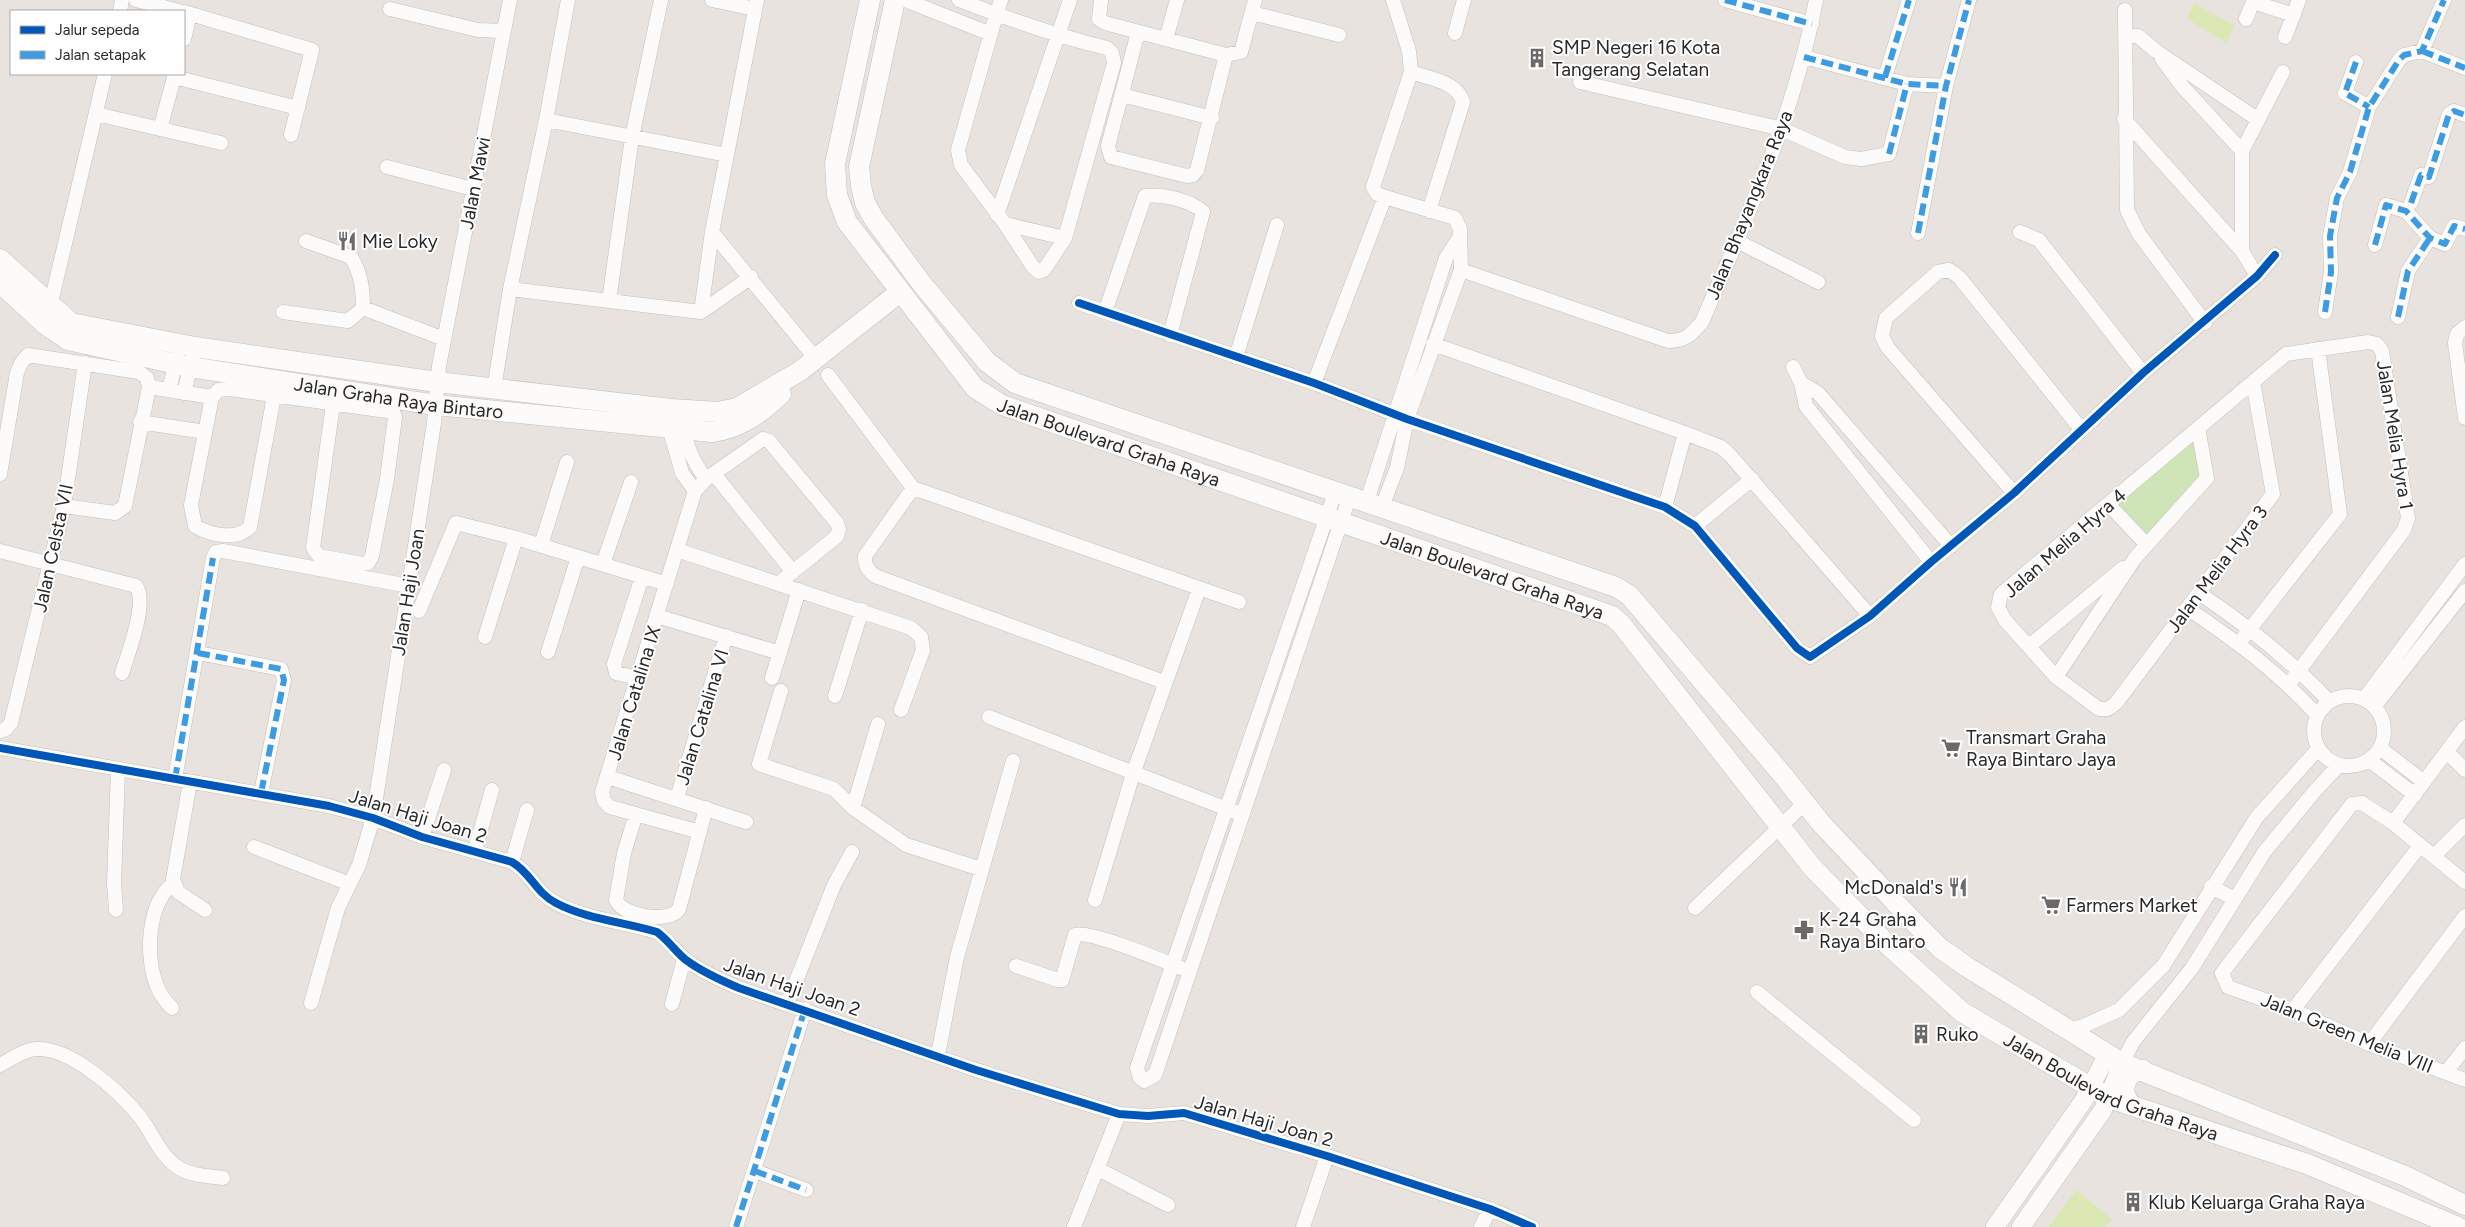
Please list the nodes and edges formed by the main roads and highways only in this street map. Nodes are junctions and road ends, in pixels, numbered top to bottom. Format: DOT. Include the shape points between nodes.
graph roads {
  1 [pos="870,0"];
  2 [pos="895,0"];
  3 [pos="0,260"];
  4 [pos="0,283"];
  5 [pos="900,292"];
  6 [pos="48,316"];
  7 [pos="185,355"];
  8 [pos="678,419"];
  9 [pos="2143,1070"];
  10 [pos="2132,1105"];
  11 [pos="2465,1205"];
  12 [pos="2458,1227"];
  1 -- 5 [label="main road, Jalan Boulevard Graha Raya" via="835,164 835,187 847,222"];
  2 -- 9 [label="main road, Jalan Boulevard Graha Raya" via="859,167 860,186 874,219 922,284 988,362 1015,383 1616,587 1629,595 1820,822 1940,948 2114,1059"];
  3 -- 6 [label="main road, Jalan Graha Raya Bintaro"];
  4 -- 6 [label="main road, Jalan Graha Raya Bintaro"];
  5 -- 8 [label="main road, Jalan Graha Raya Bintaro" via="800,371 779,396 743,424 712,432"];
  5 -- 10 [label="main road, Jalan Boulevard Graha Raya" via="975,388 1002,405 1612,616 1812,867 1889,946 1962,1012 2109,1098"];
  6 -- 7 [label="main road, Jalan Graha Raya Bintaro" via="68,340"];
  7 -- 8 [label="main road, Jalan Graha Raya Bintaro" via="438,374 494,389"];
  7 -- 8 [label="main road, Jalan Graha Raya Bintaro" via="436,405"];
  9 -- 10 [label="main road" via="2131,1073 2124,1083 2124,1095"];
  9 -- 11 [label="main road, Jalan Boulevard Graha Raya" via="2405,1176"];
  10 -- 12 [label="main road, Jalan Boulevard Graha Raya" via="2307,1164"];
}
